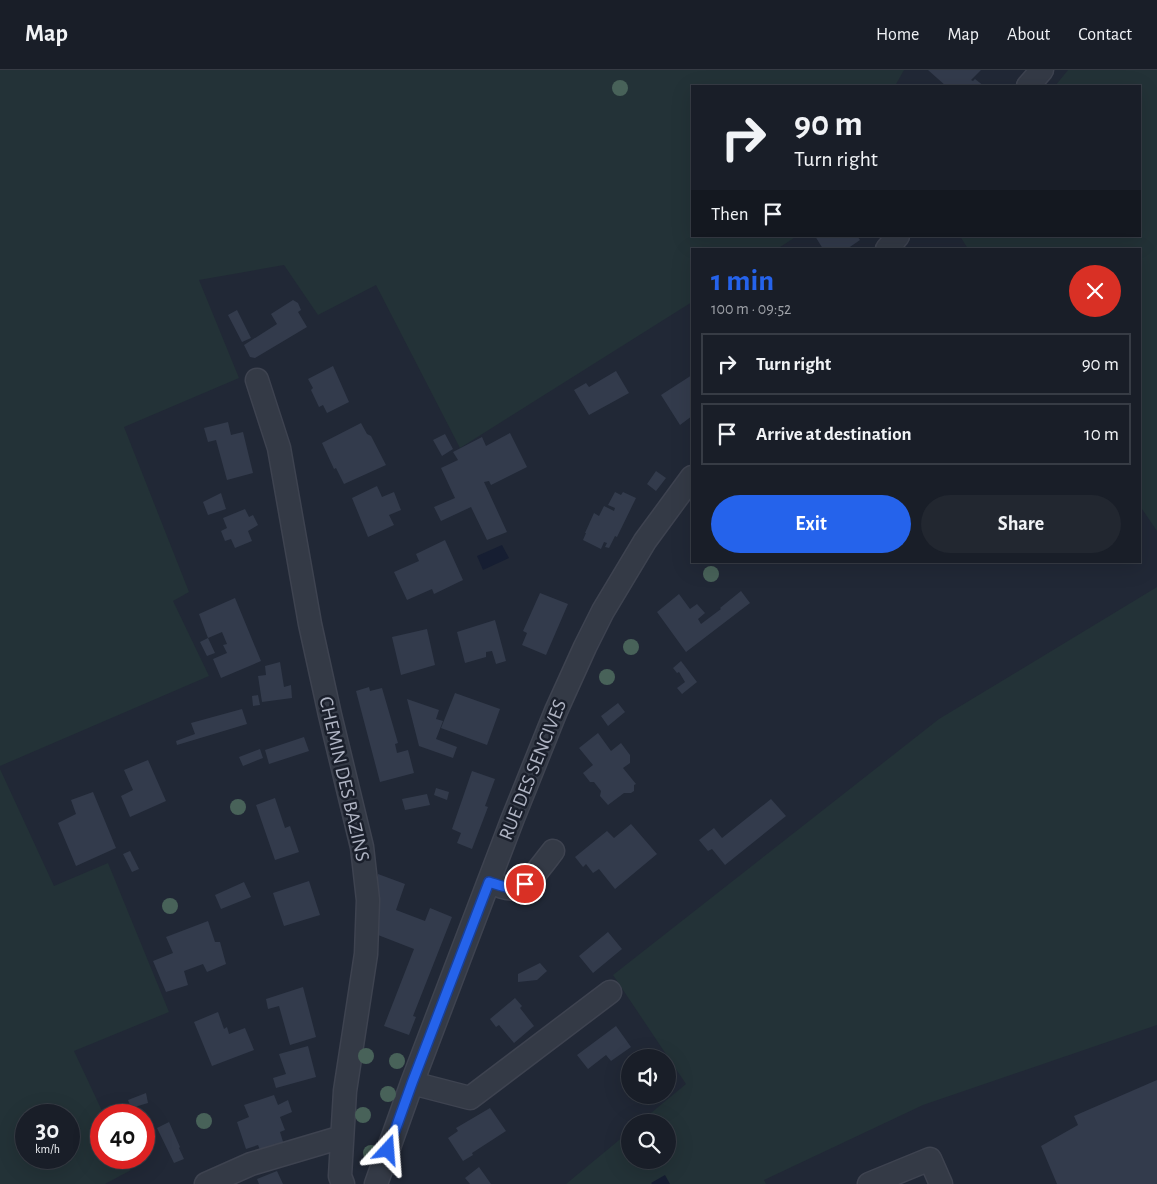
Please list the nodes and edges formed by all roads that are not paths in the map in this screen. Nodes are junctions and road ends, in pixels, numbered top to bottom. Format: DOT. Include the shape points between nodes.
graph roads {
  1 [pos="1042,70"];
  2 [pos="1029,85"];
  3 [pos="897,237"];
  4 [pos="889,248"];
  5 [pos="257,380"];
  6 [pos="691,478"];
  7 [pos="553,852"];
  8 [pos="489,882"];
  9 [pos="610,992"];
  10 [pos="412,1083"];
  11 [pos="342,1137"];
  12 [pos="206,1184"];
  13 [pos="343,1184"];
  14 [pos="376,1184"];
  15 [pos="869,1184"];
  16 [pos="941,1184"];
  1 -- 2 [label="street"];
  3 -- 4 [label="street"];
  5 -- 11 [label="street, CHEMIN DES BAZINS" via="279,448 310,624 364,864 368,900 366,954 345,1091"];
  6 -- 8 [label="street, RUE DES SENCIVES" via="645,541 602,611 556,711"];
  7 -- 8 [label="street" via="525,884 517,888 505,888"];
  8 -- 10 [label="street, RUE DES SENCIVES"];
  9 -- 10 [label="street" via="470,1098"];
  10 -- 14 [label="street, RUE DES SENCIVES"];
  11 -- 12 [label="street" via="251,1164"];
  11 -- 13 [label="street, CHEMIN DES BAZINS" via="340,1176"];
  15 -- 16 [label="street" via="930,1159"];
}
